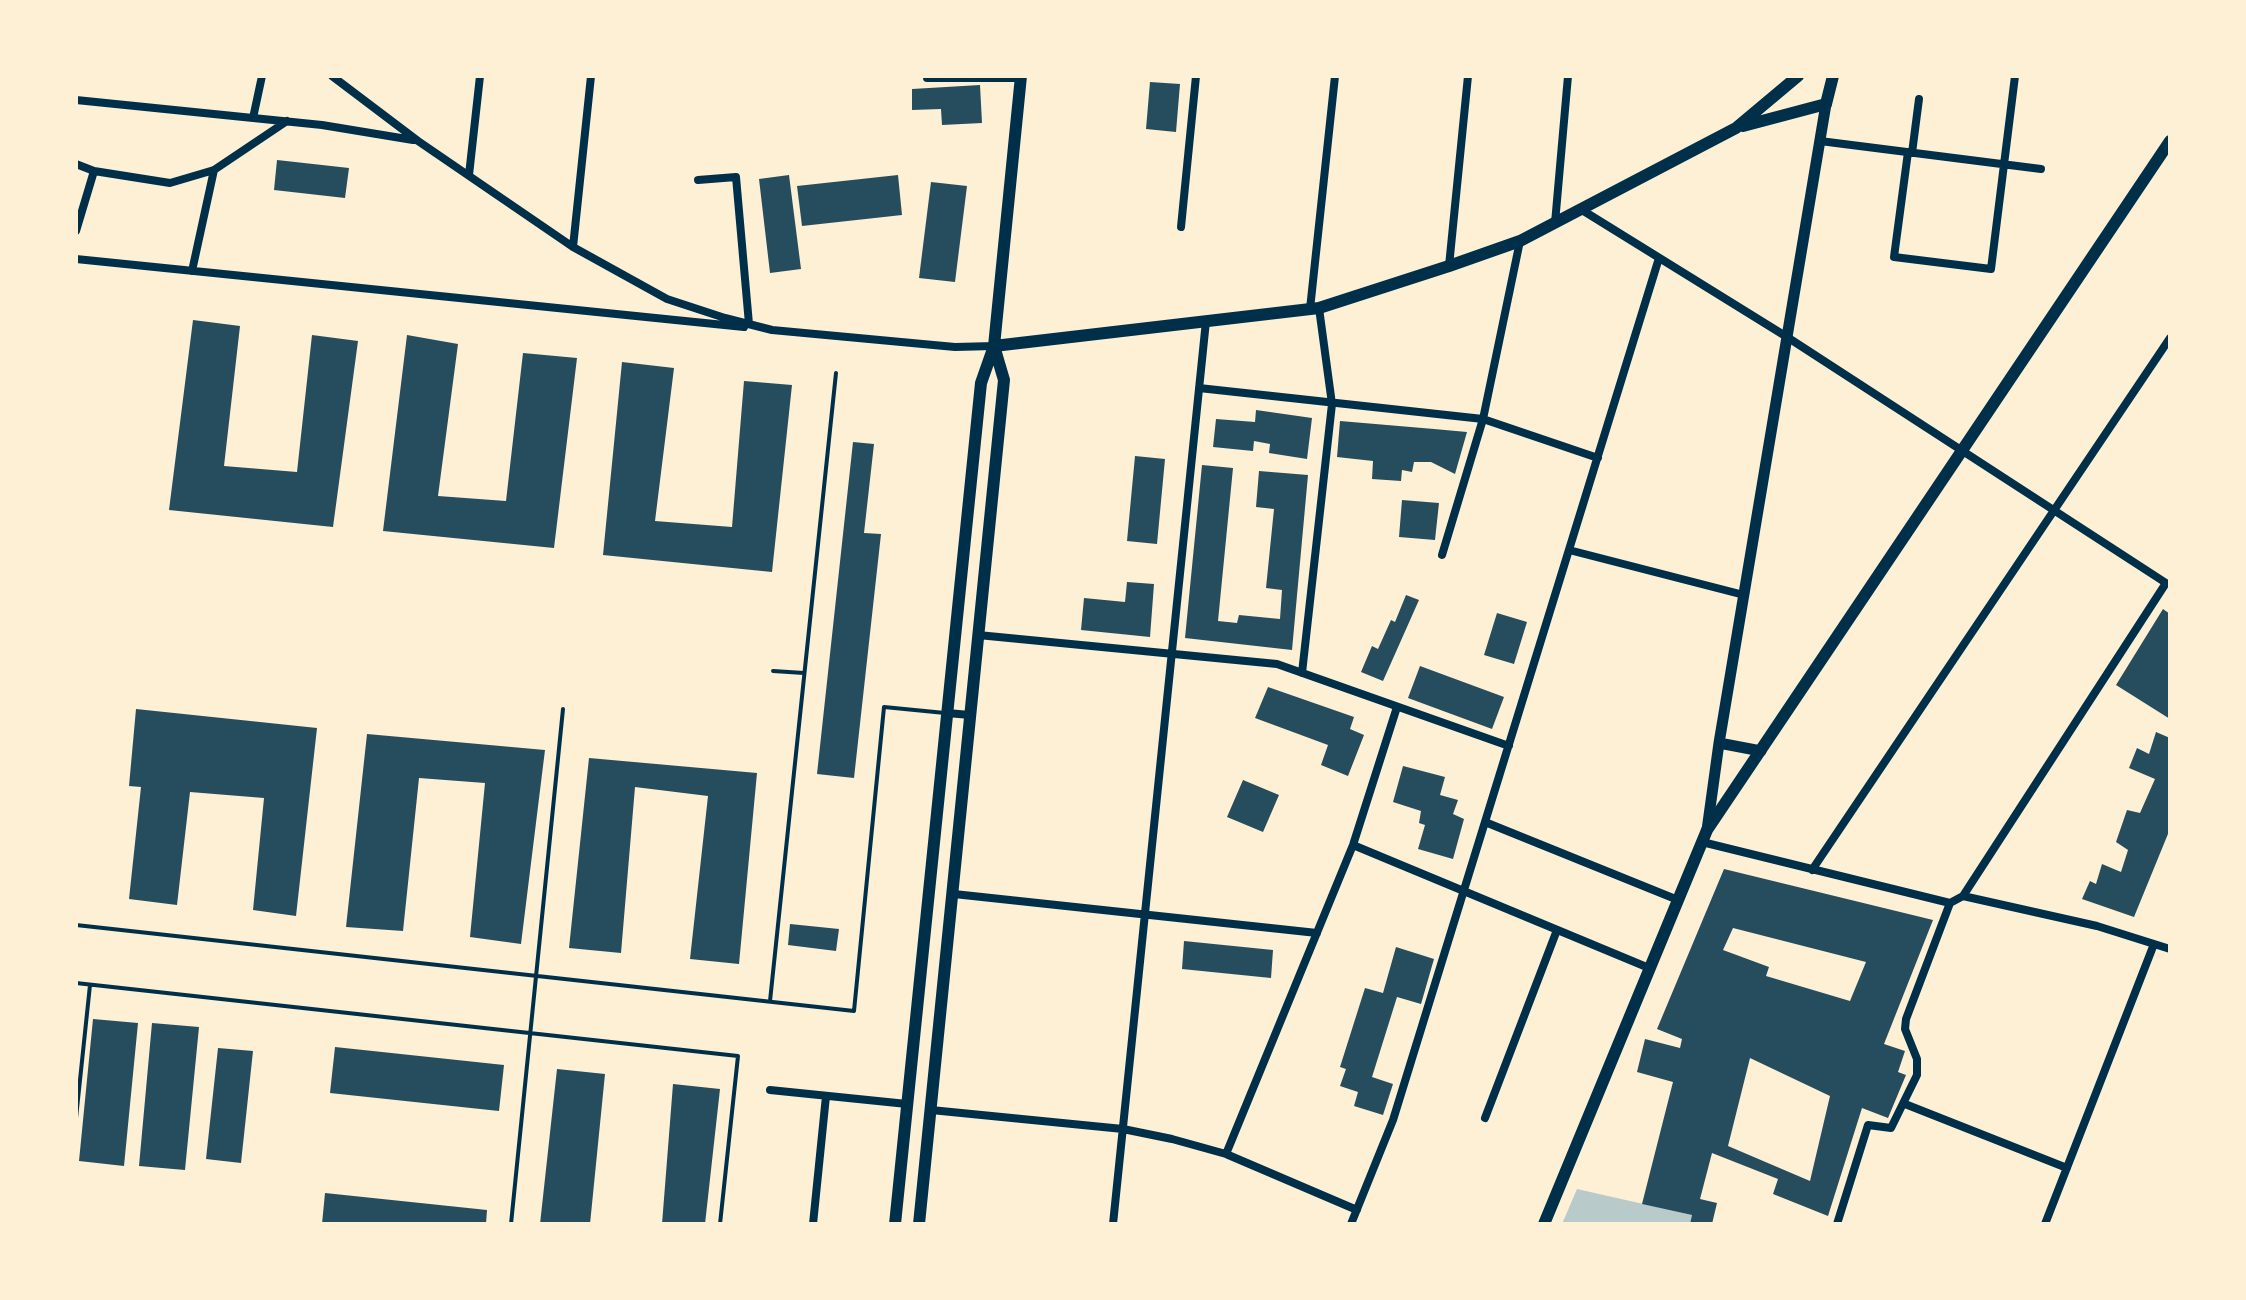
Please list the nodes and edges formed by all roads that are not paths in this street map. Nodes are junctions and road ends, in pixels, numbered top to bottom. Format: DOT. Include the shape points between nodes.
graph roads {
  1 [pos="262,76"];
  2 [pos="332,76"];
  3 [pos="480,76"];
  4 [pos="591,76"];
  5 [pos="1196,76"];
  6 [pos="1335,76"];
  7 [pos="1468,76"];
  8 [pos="1568,76"];
  9 [pos="1798,76"];
  10 [pos="1833,76"];
  11 [pos="2015,76"];
  12 [pos="1021,77"];
  13 [pos="927,78"];
  14 [pos="1919,99"];
  15 [pos="76,100"];
  16 [pos="1826,104"];
  17 [pos="253,118"];
  18 [pos="287,121"];
  19 [pos="1736,128"];
  20 [pos="418,141"];
  21 [pos="1820,141"];
  22 [pos="2170,141"];
  23 [pos="1910,153"];
  24 [pos="76,164"];
  25 [pos="2004,164"];
  26 [pos="2041,169"];
  27 [pos="214,170"];
  28 [pos="94,171"];
  29 [pos="469,175"];
  30 [pos="698,180"];
  31 [pos="1582,210"];
  32 [pos="1555,224"];
  33 [pos="1181,227"];
  34 [pos="76,231"];
  35 [pos="1520,241"];
  36 [pos="573,247"];
  37 [pos="1659,258"];
  38 [pos="76,259"];
  39 [pos="1449,266"];
  40 [pos="192,271"];
  41 [pos="1315,308"];
  42 [pos="1206,321"];
  43 [pos="749,324"];
  44 [pos="772,330"];
  45 [pos="1787,337"];
  46 [pos="2170,338"];
  47 [pos="994,346"];
  48 [pos="836,373"];
  49 [pos="1199,388"];
  50 [pos="1332,404"];
  51 [pos="1483,419"];
  52 [pos="1963,450"];
  53 [pos="1598,458"];
  54 [pos="2054,510"];
  55 [pos="1569,550"];
  56 [pos="1442,555"];
  57 [pos="1744,595"];
  58 [pos="978,635"];
  59 [pos="1171,652"];
  60 [pos="773,671"];
  61 [pos="804,673"];
  62 [pos="1302,673"];
  63 [pos="1397,707"];
  64 [pos="563,709"];
  65 [pos="947,713"];
  66 [pos="970,715"];
  67 [pos="1719,743"];
  68 [pos="1509,746"];
  69 [pos="1761,751"];
  70 [pos="1485,822"];
  71 [pos="1707,830"];
  72 [pos="1702,842"];
  73 [pos="1353,845"];
  74 [pos="1812,870"];
  75 [pos="1464,891"];
  76 [pos="954,894"];
  77 [pos="1963,896"];
  78 [pos="1678,900"];
  79 [pos="1950,903"];
  80 [pos="1144,914"];
  81 [pos="76,925"];
  82 [pos="1557,930"];
  83 [pos="1317,933"];
  84 [pos="2154,944"];
  85 [pos="2170,949"];
  86 [pos="1649,968"];
  87 [pos="536,975"];
  88 [pos="76,983"];
  89 [pos="90,985"];
  90 [pos="770,1001"];
  91 [pos="530,1033"];
  92 [pos="770,1090"];
  93 [pos="826,1096"];
  94 [pos="907,1104"];
  95 [pos="1905,1104"];
  96 [pos="931,1110"];
  97 [pos="76,1118"];
  98 [pos="1485,1118"];
  99 [pos="1123,1129"];
  100 [pos="1226,1154"];
  101 [pos="2067,1168"];
  102 [pos="1357,1210"];
  103 [pos="511,1224"];
  104 [pos="720,1224"];
  105 [pos="813,1224"];
  106 [pos="895,1224"];
  107 [pos="919,1224"];
  108 [pos="1113,1224"];
  109 [pos="1351,1224"];
  110 [pos="1544,1224"];
  111 [pos="1837,1224"];
  112 [pos="2045,1224"];
  1 -- 17 [label="street"];
  2 -- 20 [label="street"];
  3 -- 29 [label="street"];
  4 -- 36 [label="street"];
  5 -- 33 [label="street"];
  6 -- 41 [label="street"];
  7 -- 39 [label="street"];
  8 -- 32 [label="street"];
  9 -- 19 [label="main road"];
  10 -- 16 [label="main road"];
  11 -- 25 [label="street"];
  12 -- 13 [label="street"];
  12 -- 47 [label="main road"];
  14 -- 23 [label="street"];
  15 -- 17 [label="street"];
  16 -- 19 [label="main road"];
  16 -- 21 [label="street"];
  17 -- 18 [label="street"];
  18 -- 20 [label="street"];
  18 -- 27 [label="street"];
  19 -- 31 [label="main road"];
  20 -- 29 [label="street"];
  21 -- 23 [label="street"];
  21 -- 45 [label="street"];
  22 -- 52 [label="main road"];
  23 -- 25 [label="street"];
  23 -- 25 [label="street" via="1894,257 1991,269"];
  24 -- 28 [label="street"];
  25 -- 26 [label="street"];
  27 -- 28 [label="street" via="170,183"];
  27 -- 40 [label="street"];
  28 -- 34 [label="street"];
  29 -- 36 [label="street"];
  30 -- 43 [label="street" via="736,177"];
  31 -- 32 [label="main road"];
  31 -- 37 [label="street"];
  32 -- 35 [label="main road"];
  35 -- 39 [label="main road"];
  35 -- 51 [label="street"];
  36 -- 43 [label="street" via="667,299"];
  37 -- 45 [label="street"];
  37 -- 53 [label="street"];
  38 -- 40 [label="street"];
  39 -- 41 [label="main road"];
  40 -- 44 [label="street"];
  41 -- 42 [label="main road"];
  41 -- 50 [label="street"];
  42 -- 47 [label="main road"];
  42 -- 49 [label="street"];
  43 -- 44 [label="street"];
  44 -- 47 [label="street"];
  45 -- 52 [label="street"];
  45 -- 57 [label="street"];
  46 -- 54 [label="street"];
  47 -- 58 [label="main road" via="1004,380"];
  47 -- 65 [label="main road" via="981,383"];
  48 -- 61 [label="lane"];
  49 -- 50 [label="street"];
  49 -- 59 [label="street"];
  50 -- 51 [label="street"];
  50 -- 62 [label="street"];
  51 -- 53 [label="street"];
  51 -- 56 [label="street"];
  52 -- 54 [label="street"];
  52 -- 69 [label="main road"];
  53 -- 55 [label="street"];
  54 -- 74 [label="street"];
  54 -- 77 [label="street" via="2166,583"];
  55 -- 57 [label="street"];
  55 -- 68 [label="street"];
  57 -- 67 [label="street"];
  58 -- 59 [label="street"];
  58 -- 66 [label="main road"];
  59 -- 62 [label="street" via="1277,664"];
  59 -- 80 [label="street"];
  60 -- 61 [label="lane"];
  61 -- 90 [label="lane"];
  62 -- 63 [label="street"];
  63 -- 68 [label="street"];
  63 -- 73 [label="street"];
  64 -- 87 [label="lane"];
  65 -- 66 [label="street"];
  65 -- 90 [label="lane" via="884,707 854,1011"];
  65 -- 94 [label="main road"];
  66 -- 76 [label="main road"];
  67 -- 69 [label="street"];
  67 -- 71 [label="street"];
  68 -- 70 [label="street"];
  69 -- 71 [label="main road"];
  70 -- 75 [label="street"];
  70 -- 78 [label="street"];
  71 -- 72 [label="main road"];
  72 -- 74 [label="street"];
  72 -- 78 [label="main road"];
  73 -- 75 [label="street"];
  73 -- 83 [label="street"];
  74 -- 79 [label="street"];
  75 -- 82 [label="street"];
  75 -- 102 [label="street" via="1393,1120"];
  76 -- 80 [label="street"];
  76 -- 96 [label="main road"];
  77 -- 79 [label="street"];
  77 -- 84 [label="street"];
  78 -- 86 [label="main road"];
  79 -- 95 [label="street" via="1906,1019 1917,1075"];
  80 -- 83 [label="street"];
  80 -- 99 [label="street"];
  81 -- 87 [label="lane"];
  82 -- 86 [label="street"];
  82 -- 98 [label="street"];
  83 -- 100 [label="street"];
  84 -- 85 [label="street"];
  84 -- 101 [label="street"];
  86 -- 110 [label="main road"];
  87 -- 90 [label="lane"];
  87 -- 91 [label="lane"];
  88 -- 89 [label="lane"];
  89 -- 91 [label="lane"];
  89 -- 97 [label="lane"];
  91 -- 103 [label="lane"];
  91 -- 104 [label="lane" via="738,1056"];
  92 -- 93 [label="street"];
  93 -- 94 [label="street"];
  93 -- 105 [label="street"];
  94 -- 106 [label="main road"];
  95 -- 101 [label="street"];
  95 -- 111 [label="street" via="1891,1128 1868,1125"];
  96 -- 99 [label="street"];
  96 -- 107 [label="main road"];
  99 -- 100 [label="street"];
  99 -- 108 [label="street"];
  100 -- 102 [label="street"];
  101 -- 112 [label="street"];
  102 -- 109 [label="street"];
}
